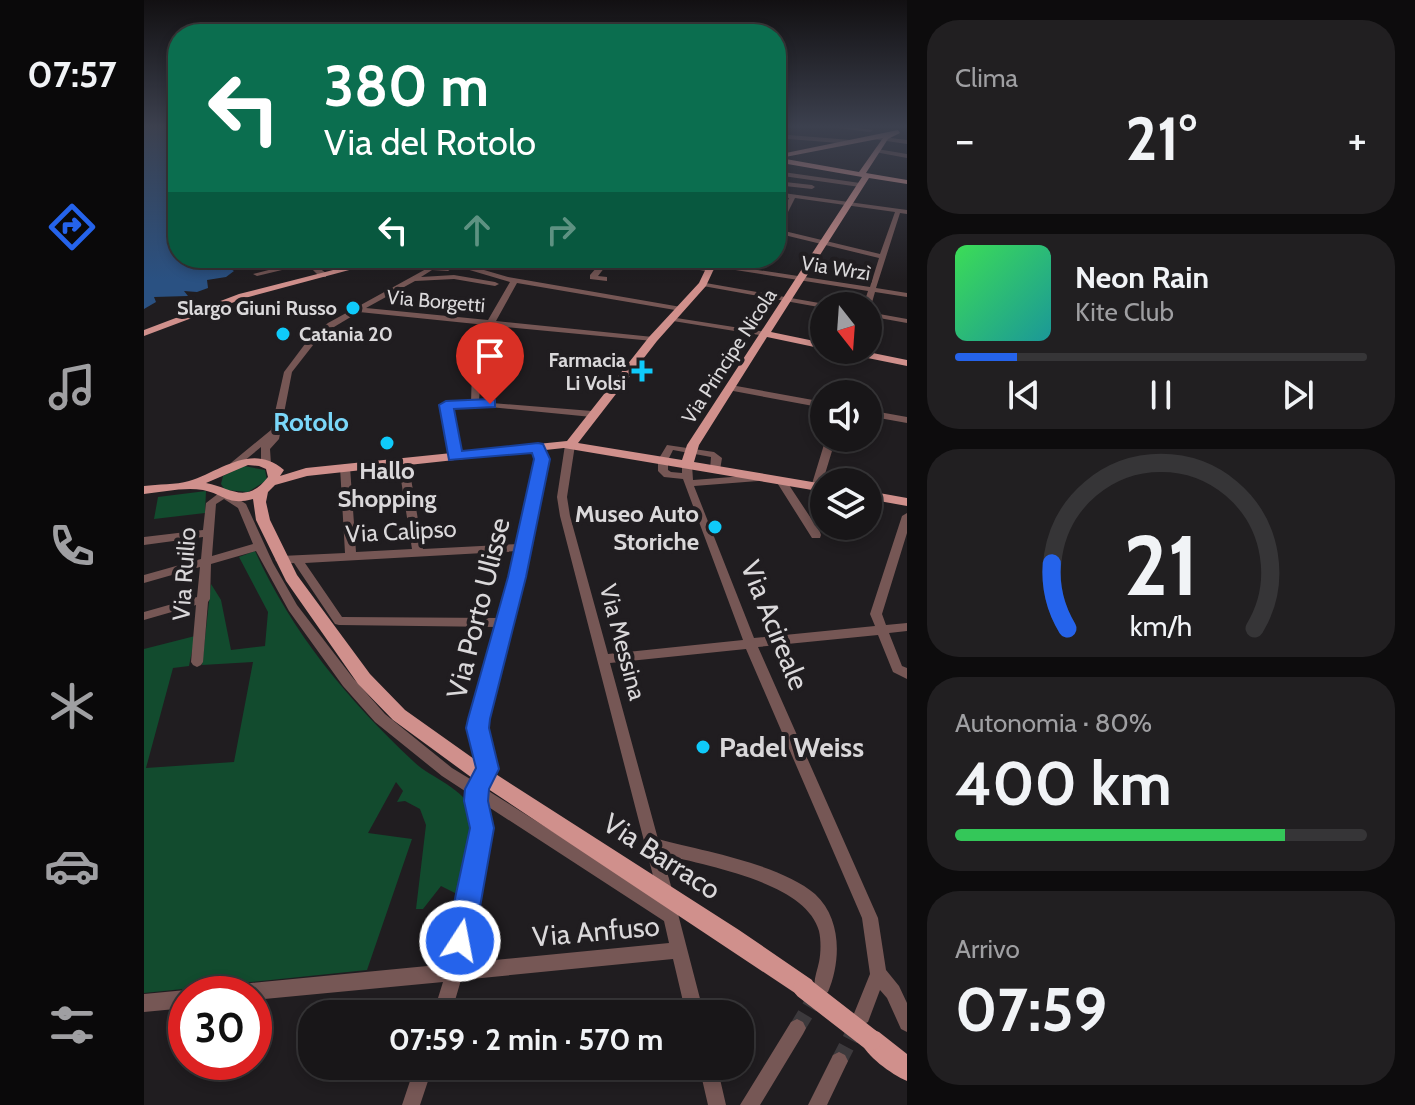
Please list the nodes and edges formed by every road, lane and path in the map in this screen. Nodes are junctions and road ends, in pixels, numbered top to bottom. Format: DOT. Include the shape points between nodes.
graph roads {
  1 [pos="808,178"];
  2 [pos="865,178"];
  3 [pos="880,178"];
  4 [pos="907,182"];
  5 [pos="786,184"];
  6 [pos="860,185"];
  7 [pos="812,187"];
  8 [pos="786,195"];
  9 [pos="793,196"];
  10 [pos="849,204"];
  11 [pos="786,210"];
  12 [pos="898,211"];
  13 [pos="907,212"];
  14 [pos="786,233"];
  15 [pos="824,241"];
  16 [pos="883,257"];
  17 [pos="282,268"];
  18 [pos="315,268"];
  19 [pos="351,268"];
  20 [pos="472,268"];
  21 [pos="601,268"];
  22 [pos="710,268"];
  23 [pos="737,268"];
  24 [pos="441,269"];
  25 [pos="257,274"];
  26 [pos="323,275"];
  27 [pos="799,278"];
  28 [pos="469,279"];
  29 [pos="604,279"];
  30 [pos="412,281"];
  31 [pos="513,283"];
  32 [pos="703,284"];
  33 [pos="872,290"];
  34 [pos="907,295"];
  35 [pos="787,299"];
  36 [pos="810,303"];
  37 [pos="681,309"];
  38 [pos="360,310"];
  39 [pos="882,317"];
  40 [pos="673,319"];
  41 [pos="492,321"];
  42 [pos="907,321"];
  43 [pos="144,333"];
  44 [pos="765,334"];
  45 [pos="653,339"];
  46 [pos="810,343"];
  47 [pos="882,358"];
  48 [pos="907,363"];
  49 [pos="731,388"];
  50 [pos="810,402"];
  51 [pos="475,404"];
  52 [pos="592,414"];
  53 [pos="882,416"];
  54 [pos="907,420"];
  55 [pos="277,429"];
  56 [pos="570,445"];
  57 [pos="538,447"];
  58 [pos="692,448"];
  59 [pos="455,456"];
  60 [pos="659,460"];
  61 [pos="403,461"];
  62 [pos="235,464"];
  63 [pos="345,467"];
  64 [pos="718,470"];
  65 [pos="217,475"];
  66 [pos="687,475"];
  67 [pos="268,476"];
  68 [pos="762,477"];
  69 [pos="781,481"];
  70 [pos="810,485"];
  71 [pos="185,486"];
  72 [pos="144,490"];
  73 [pos="222,493"];
  74 [pos="882,498"];
  75 [pos="907,502"];
  76 [pos="907,516"];
  77 [pos="810,526"];
  78 [pos="209,533"];
  79 [pos="144,541"];
  80 [pos="259,546"];
  81 [pos="523,547"];
  82 [pos="418,553"];
  83 [pos="351,556"];
  84 [pos="289,560"];
  85 [pos="207,561"];
  86 [pos="144,579"];
  87 [pos="204,599"];
  88 [pos="324,603"];
  89 [pos="144,616"];
  90 [pos="319,619"];
  91 [pos="505,623"];
  92 [pos="907,627"];
  93 [pos="883,629"];
  94 [pos="750,643"];
  95 [pos="604,659"];
  96 [pos="197,662"];
  97 [pos="907,674"];
  98 [pos="481,783"];
  99 [pos="650,844"];
  100 [pos="665,894"];
  101 [pos="679,950"];
  102 [pos="455,970"];
  103 [pos="878,974"];
  104 [pos="813,987"];
  105 [pos="272,990"];
  106 [pos="446,1000"];
  107 [pos="692,1000"];
  108 [pos="168,1001"];
  109 [pos="144,1003"];
  110 [pos="862,1016"];
  111 [pos="907,1023"];
  112 [pos="797,1028"];
  113 [pos="839,1061"];
  114 [pos="907,1069"];
  115 [pos="419,1080"];
  116 [pos="711,1080"];
  117 [pos="411,1105"];
  118 [pos="717,1105"];
  119 [pos="749,1105"];
  120 [pos="817,1105"];
  1 -- 6 [label="street"];
  2 -- 6 [label="main road, Via Principe Nicola"];
  3 -- 4 [label="main road"];
  5 -- 7 [label="street"];
  6 -- 10 [label="main road, Via Principe Nicola"];
  8 -- 9 [label="street"];
  9 -- 10 [label="street"];
  9 -- 11 [label="street"];
  10 -- 12 [label="street"];
  10 -- 15 [label="main road, Via Principe Nicola"];
  12 -- 13 [label="street"];
  12 -- 16 [label="street"];
  14 -- 15 [label="street"];
  15 -- 16 [label="street"];
  15 -- 27 [label="main road, Via Principe Nicola"];
  16 -- 33 [label="street"];
  17 -- 25 [label="street"];
  18 -- 26 [label="street"];
  19 -- 26 [label="main road"];
  20 -- 31 [label="street"];
  21 -- 29 [label="street" via="593,277"];
  22 -- 32 [label="main road, Via Messina"];
  23 -- 27 [label="street, Via Wrzì"];
  24 -- 28 [label="street" via="462,272"];
  24 -- 30 [label="street"];
  26 -- 43 [label="main road" via="229,300"];
  27 -- 33 [label="street, Via Wrzì"];
  27 -- 35 [label="main road, Via Principe Nicola"];
  28 -- 30 [label="street"];
  28 -- 31 [label="street"];
  30 -- 38 [label="street"];
  31 -- 37 [label="street"];
  31 -- 41 [label="street"];
  32 -- 35 [label="street"];
  32 -- 37 [label="main road, Via Messina"];
  33 -- 34 [label="street, Via Wrzì"];
  35 -- 36 [label="street"];
  35 -- 44 [label="main road, Via Principe Nicola"];
  37 -- 40 [label="main road, Via Messina"];
  38 -- 41 [label="street, Via Borgetti"];
  38 -- 55 [label="street" via="321,331 296,360 284,384"];
  39 -- 42 [label="street"];
  40 -- 44 [label="street"];
  40 -- 45 [label="main road, Via Messina"];
  41 -- 45 [label="street, Via Borgetti"];
  41 -- 51 [label="street" via="473,375"];
  44 -- 46 [label="main road"];
  44 -- 49 [label="main road, Via Principe Nicola"];
  45 -- 52 [label="main road, Via Messina"];
  47 -- 48 [label="main road"];
  49 -- 50 [label="street"];
  49 -- 58 [label="main road, Via Principe Nicola"];
  51 -- 52 [label="street"];
  51 -- 59 [label="street" via="446,405"];
  52 -- 56 [label="main road, Via Messina"];
  53 -- 54 [label="street"];
  55 -- 62 [label="street"];
  55 -- 67 [label="street" via="265,448"];
  56 -- 57 [label="main road"];
  56 -- 60 [label="main road"];
  56 -- 95 [label="street, Via Messina" via="562,497"];
  57 -- 59 [label="main road"];
  57 -- 81 [label="street, Via Porto Ulisse" via="542,459"];
  58 -- 60 [label="street" via="670,447"];
  58 -- 64 [label="street" via="714,455"];
  58 -- 66 [label="main road"];
  59 -- 61 [label="main road"];
  60 -- 66 [label="main road"];
  61 -- 63 [label="main road"];
  61 -- 82 [label="street"];
  62 -- 65 [label="main road"];
  62 -- 67 [label="main road" via="252,461"];
  63 -- 67 [label="main road"];
  63 -- 83 [label="street"];
  64 -- 66 [label="main road"];
  64 -- 68 [label="main road"];
  65 -- 71 [label="main road"];
  65 -- 73 [label="main road"];
  66 -- 68 [label="street"];
  66 -- 94 [label="street, Via Acireale"];
  67 -- 73 [label="main road" via="245,497"];
  67 -- 84 [label="main road" via="259,502 263,520"];
  68 -- 69 [label="main road"];
  69 -- 70 [label="main road"];
  69 -- 77 [label="street"];
  71 -- 72 [label="main road"];
  71 -- 73 [label="main road"];
  73 -- 78 [label="street, Via Ruilio" via="211,503"];
  73 -- 80 [label="street" via="242,506"];
  74 -- 75 [label="main road"];
  76 -- 93 [label="street" via="876,614"];
  78 -- 79 [label="street"];
  78 -- 85 [label="street, Via Ruilio"];
  80 -- 85 [label="street"];
  80 -- 98 [label="street" via="293,608 380,718 447,772"];
  81 -- 82 [label="street, Via Calipso"];
  81 -- 91 [label="street, Via Porto Ulisse"];
  82 -- 83 [label="street, Via Calipso"];
  83 -- 84 [label="street, Via Calipso"];
  84 -- 88 [label="street"];
  84 -- 90 [label="main road"];
  85 -- 86 [label="street"];
  85 -- 87 [label="street, Via Ruilio"];
  87 -- 89 [label="street"];
  87 -- 96 [label="street, Via Ruilio"];
  88 -- 90 [label="street"];
  88 -- 91 [label="street" via="339,621"];
  90 -- 98 [label="main road" via="382,699"];
  91 -- 98 [label="street, Via Porto Ulisse" via="479,719 487,769"];
  92 -- 93 [label="street"];
  93 -- 94 [label="street"];
  93 -- 97 [label="street" via="897,669"];
  94 -- 95 [label="street"];
  94 -- 103 [label="street, Via Acireale" via="870,918"];
  95 -- 99 [label="street, Via Messina"];
  98 -- 100 [label="main road, Via Barraco"];
  98 -- 101 [label="street, Via Barraco" via="671,916"];
  98 -- 102 [label="street, Via Porto Ulisse" via="476,801 482,828"];
  99 -- 100 [label="street, Via Messina"];
  99 -- 104 [label="street" via="792,884 829,931 829,959"];
  100 -- 104 [label="main road, Via Barraco"];
  101 -- 102 [label="street, Via Anfuso"];
  101 -- 107 [label="street"];
  102 -- 105 [label="street, Via Anfuso"];
  102 -- 106 [label="street, Via Porto Ulisse"];
  103 -- 110 [label="street, Via Acireale"];
  103 -- 111 [label="street"];
  104 -- 114 [label="main road, Via Barraco, bridge"];
  108 -- 109 [label="street"];
  112 -- 119 [label="street"];
  113 -- 120 [label="street"];
  115 -- 117 [label="street"];
  116 -- 118 [label="street"];
}
